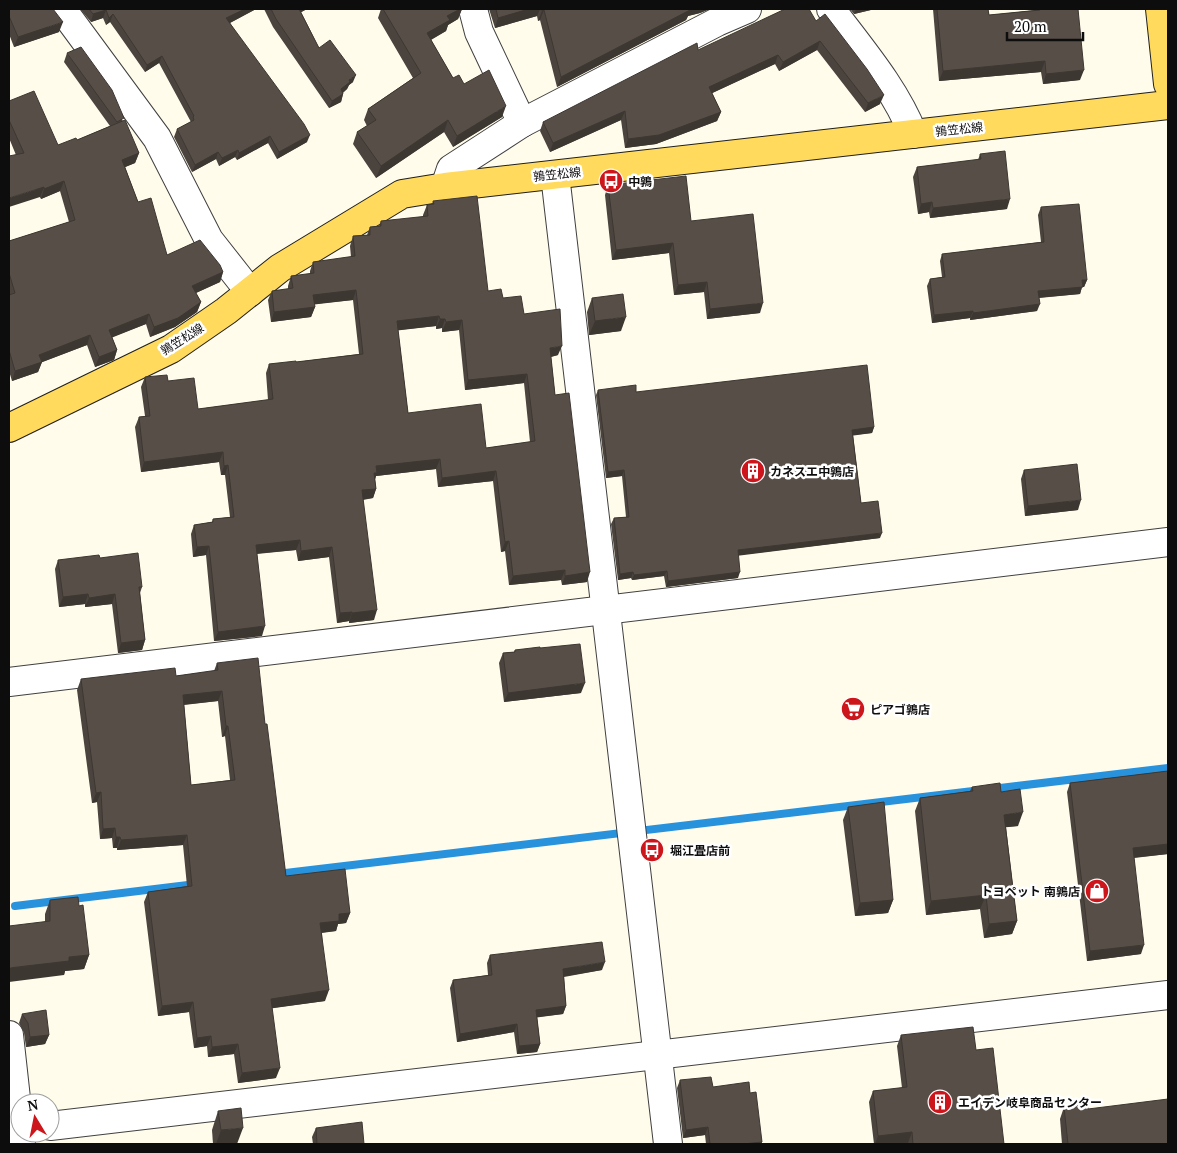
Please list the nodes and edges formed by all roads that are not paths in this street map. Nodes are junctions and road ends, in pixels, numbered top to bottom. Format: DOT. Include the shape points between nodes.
graph roads {
  1 [pos="62,9"];
  2 [pos="473,9"];
  3 [pos="747,9"];
  4 [pos="831,9"];
  5 [pos="1160,9"];
  6 [pos="1168,84"];
  7 [pos="1168,105"];
  8 [pos="522,122"];
  9 [pos="913,134"];
  10 [pos="555,174"];
  11 [pos="445,187"];
  12 [pos="250,292"];
  13 [pos="9,428"];
  14 [pos="1168,542"];
  15 [pos="606,611"];
  16 [pos="9,682"];
  17 [pos="1168,995"];
  18 [pos="9,1035"];
  19 [pos="657,1054"];
  20 [pos="16,1093"];
  21 [pos="60,1125"];
  22 [pos="668,1144"];
  1 -- 12 [label="street" via="157,138 209,240"];
  2 -- 8 [label="street" via="479,32"];
  3 -- 8 [label="street"];
  4 -- 9 [label="street" via="887,86"];
  5 -- 6 [label="main road"];
  7 -- 9 [label="main road, 鶉笠松線"];
  8 -- 11 [label="street" via="451,169"];
  9 -- 10 [label="main road, 鶉笠松線"];
  10 -- 11 [label="main road, 鶉笠松線"];
  10 -- 15 [label="street"];
  11 -- 12 [label="main road, 鶉笠松線" via="402,194 280,268"];
  12 -- 13 [label="main road, 鶉笠松線" via="170,349"];
  14 -- 15 [label="street"];
  15 -- 16 [label="street"];
  15 -- 19 [label="street"];
  17 -- 19 [label="street"];
  18 -- 20 [label="street"];
  19 -- 21 [label="street"];
  19 -- 22 [label="street"];
}
